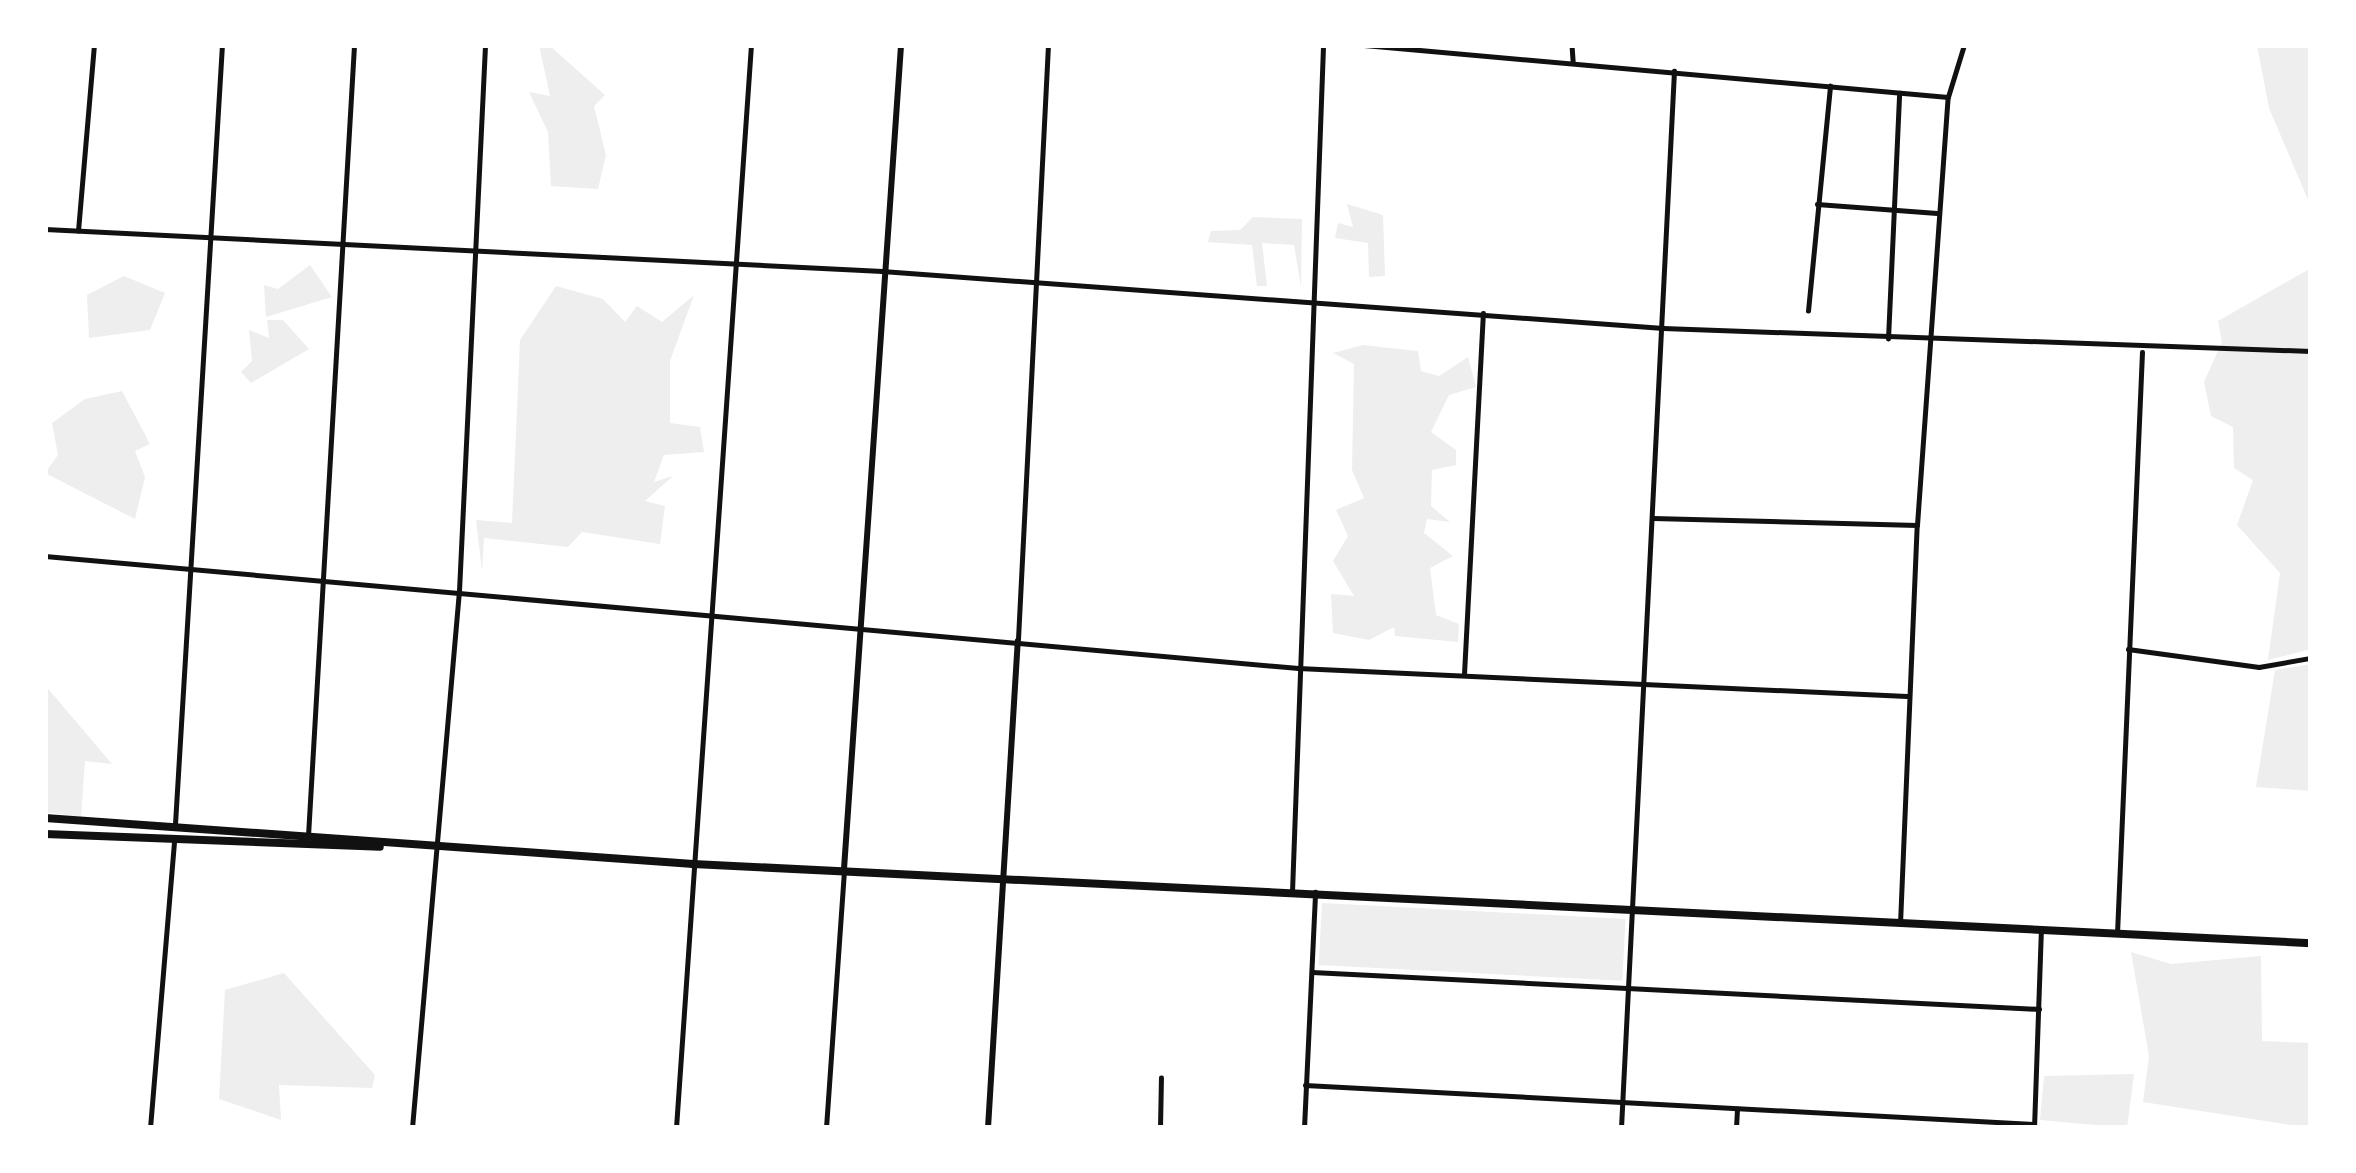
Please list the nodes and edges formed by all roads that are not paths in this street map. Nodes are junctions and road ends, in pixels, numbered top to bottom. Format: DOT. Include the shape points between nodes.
graph roads {
  1 [pos="94,45"];
  2 [pos="223,45"];
  3 [pos="354,45"];
  4 [pos="485,45"];
  5 [pos="751,45"];
  6 [pos="901,45"];
  7 [pos="1048,45"];
  8 [pos="1323,45"];
  9 [pos="1364,45"];
  10 [pos="1572,45"];
  11 [pos="1964,45"];
  12 [pos="1573,61"];
  13 [pos="1674,71"];
  14 [pos="1830,86"];
  15 [pos="1899,93"];
  16 [pos="1948,97"];
  17 [pos="1817,204"];
  18 [pos="1893,211"];
  19 [pos="1940,214"];
  20 [pos="45,229"];
  21 [pos="78,231"];
  22 [pos="211,238"];
  23 [pos="342,243"];
  24 [pos="473,251"];
  25 [pos="735,264"];
  26 [pos="883,272"];
  27 [pos="1033,281"];
  28 [pos="1309,300"];
  29 [pos="1808,311"];
  30 [pos="1483,314"];
  31 [pos="1663,328"];
  32 [pos="1888,339"];
  33 [pos="1931,341"];
  34 [pos="2311,351"];
  35 [pos="2142,353"];
  36 [pos="1653,518"];
  37 [pos="1917,525"];
  38 [pos="45,556"];
  39 [pos="193,566"];
  40 [pos="324,578"];
  41 [pos="460,591"];
  42 [pos="712,614"];
  43 [pos="860,626"];
  44 [pos="1018,641"];
  45 [pos="2128,650"];
  46 [pos="2310,658"];
  47 [pos="1298,668"];
  48 [pos="1464,675"];
  49 [pos="1642,684"];
  50 [pos="1906,696"];
  51 [pos="45,818"];
  52 [pos="175,826"];
  53 [pos="308,833"];
  54 [pos="45,834"];
  55 [pos="174,841"];
  56 [pos="406,847"];
  57 [pos="308,849"];
  58 [pos="440,849"];
  59 [pos="693,864"];
  60 [pos="844,869"];
  61 [pos="1000,874"];
  62 [pos="1292,892"];
  63 [pos="1316,892"];
  64 [pos="1630,908"];
  65 [pos="1900,924"];
  66 [pos="2041,931"];
  67 [pos="2117,934"];
  68 [pos="2311,943"];
  69 [pos="1312,972"];
  70 [pos="1629,987"];
  71 [pos="2039,1009"];
  72 [pos="1161,1078"];
  73 [pos="1305,1084"];
  74 [pos="1622,1102"];
  75 [pos="1737,1109"];
  76 [pos="2034,1126"];
  77 [pos="150,1128"];
  78 [pos="412,1128"];
  79 [pos="676,1128"];
  80 [pos="826,1128"];
  81 [pos="988,1128"];
  82 [pos="1160,1128"];
  83 [pos="1304,1128"];
  84 [pos="1621,1128"];
  85 [pos="1736,1128"];
  1 -- 21 [label="street"];
  2 -- 22 [label="street"];
  3 -- 23 [label="street"];
  4 -- 24 [label="street"];
  5 -- 25 [label="street"];
  6 -- 26 [label="street"];
  7 -- 27 [label="street"];
  8 -- 28 [label="street"];
  9 -- 12 [label="street"];
  10 -- 12 [label="street"];
  11 -- 16 [label="street"];
  12 -- 13 [label="street"];
  13 -- 14 [label="street"];
  13 -- 31 [label="street"];
  14 -- 15 [label="street"];
  14 -- 17 [label="street"];
  15 -- 16 [label="street"];
  15 -- 18 [label="street"];
  16 -- 19 [label="street"];
  17 -- 18 [label="street"];
  17 -- 29 [label="street"];
  18 -- 19 [label="street"];
  18 -- 32 [label="street"];
  19 -- 33 [label="street"];
  20 -- 21 [label="street"];
  21 -- 22 [label="street"];
  22 -- 23 [label="street"];
  22 -- 39 [label="street"];
  23 -- 24 [label="street"];
  23 -- 40 [label="street"];
  24 -- 25 [label="street"];
  24 -- 41 [label="street"];
  25 -- 26 [label="street"];
  25 -- 42 [label="street"];
  26 -- 27 [label="street"];
  26 -- 43 [label="street"];
  27 -- 28 [label="street"];
  27 -- 44 [label="street"];
  28 -- 30 [label="street"];
  28 -- 47 [label="street"];
  30 -- 31 [label="street"];
  30 -- 48 [label="street"];
  31 -- 32 [label="street"];
  31 -- 36 [label="street"];
  32 -- 33 [label="street"];
  33 -- 35 [label="street"];
  33 -- 37 [label="street"];
  34 -- 35 [label="street"];
  35 -- 45 [label="street"];
  36 -- 37 [label="street"];
  36 -- 49 [label="street"];
  37 -- 50 [label="street"];
  38 -- 39 [label="street"];
  39 -- 40 [label="street"];
  39 -- 52 [label="street"];
  40 -- 41 [label="street"];
  40 -- 53 [label="street"];
  41 -- 42 [label="street"];
  41 -- 58 [label="street"];
  42 -- 43 [label="street"];
  42 -- 59 [label="street"];
  43 -- 44 [label="street"];
  43 -- 60 [label="street"];
  44 -- 47 [label="street"];
  44 -- 61 [label="street"];
  45 -- 46 [label="street" via="2259,667"];
  45 -- 67 [label="street"];
  47 -- 48 [label="street"];
  47 -- 62 [label="street"];
  48 -- 49 [label="street"];
  49 -- 50 [label="street"];
  49 -- 64 [label="street"];
  50 -- 65 [label="street"];
  51 -- 52 [label="main road"];
  52 -- 53 [label="main road"];
  52 -- 55 [label="street"];
  53 -- 56 [label="main road"];
  53 -- 57 [label="street"];
  54 -- 55 [label="main road"];
  55 -- 57 [label="main road"];
  55 -- 77 [label="street"];
  56 -- 57 [label="main road"];
  56 -- 58 [label="main road"];
  58 -- 59 [label="main road"];
  58 -- 78 [label="street"];
  59 -- 60 [label="main road"];
  59 -- 79 [label="street"];
  60 -- 61 [label="main road"];
  60 -- 80 [label="street"];
  61 -- 62 [label="main road"];
  61 -- 81 [label="street"];
  62 -- 63 [label="main road"];
  63 -- 64 [label="main road"];
  63 -- 69 [label="street"];
  64 -- 65 [label="main road"];
  64 -- 70 [label="street"];
  65 -- 66 [label="main road"];
  66 -- 67 [label="main road"];
  66 -- 71 [label="street"];
  67 -- 68 [label="main road"];
  69 -- 70 [label="street"];
  69 -- 73 [label="street"];
  70 -- 71 [label="street"];
  70 -- 74 [label="street"];
  71 -- 76 [label="street"];
  72 -- 82 [label="street"];
  73 -- 74 [label="street"];
  73 -- 83 [label="street"];
  74 -- 75 [label="street"];
  74 -- 84 [label="street"];
  75 -- 76 [label="street"];
  75 -- 85 [label="street"];
}
